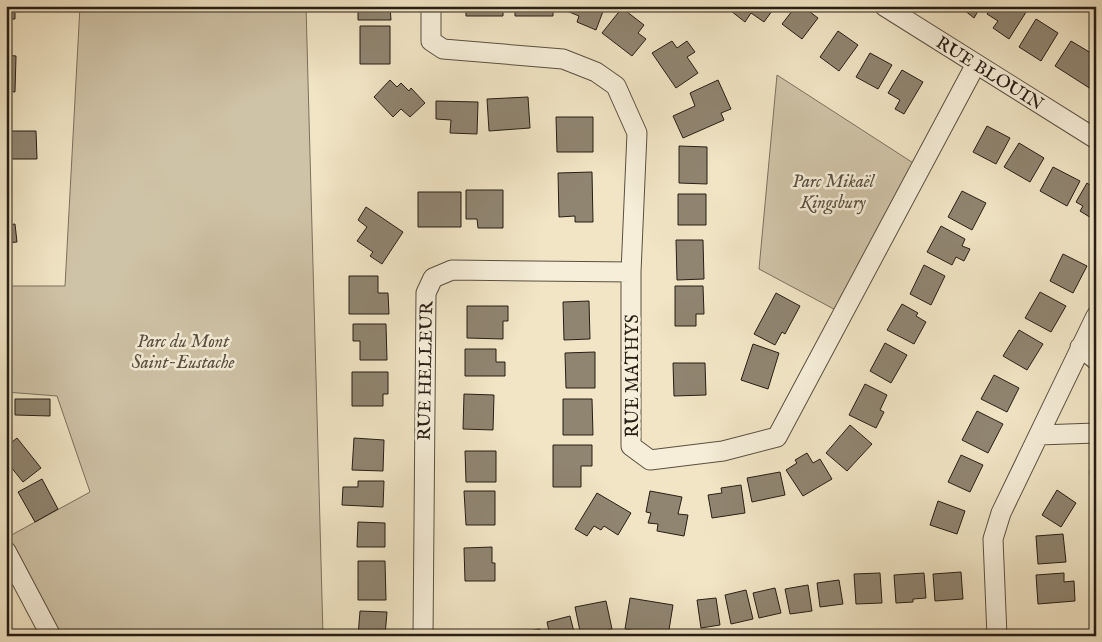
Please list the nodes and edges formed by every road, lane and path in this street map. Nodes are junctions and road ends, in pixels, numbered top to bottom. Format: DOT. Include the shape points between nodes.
graph roads {
  1 [pos="431,6"];
  2 [pos="884,6"];
  3 [pos="976,64"];
  4 [pos="1096,140"];
  5 [pos="631,272"];
  6 [pos="1096,316"];
  7 [pos="1080,347"];
  8 [pos="1096,360"];
  9 [pos="1096,433"];
  10 [pos="1039,435"];
  11 [pos="6,551"];
  12 [pos="51,636"];
  13 [pos="423,636"];
  14 [pos="997,636"];
  1 -- 5 [label="street, RUE MATHYS" via="431,41 444,49 564,59 596,72 616,86 637,133"];
  2 -- 3 [label="street, RUE BLOUIN"];
  3 -- 4 [label="street, RUE BLOUIN"];
  3 -- 5 [label="street, RUE MATHYS" via="777,437 723,451 650,460 631,446"];
  5 -- 13 [label="street, RUE HELLEUR" via="452,270 433,278 426,293"];
  6 -- 7 [label="street"];
  7 -- 8 [label="street"];
  7 -- 10 [label="street"];
  9 -- 10 [label="street"];
  10 -- 14 [label="street" via="1001,513 993,539"];
  11 -- 12 [label="street"];
}
